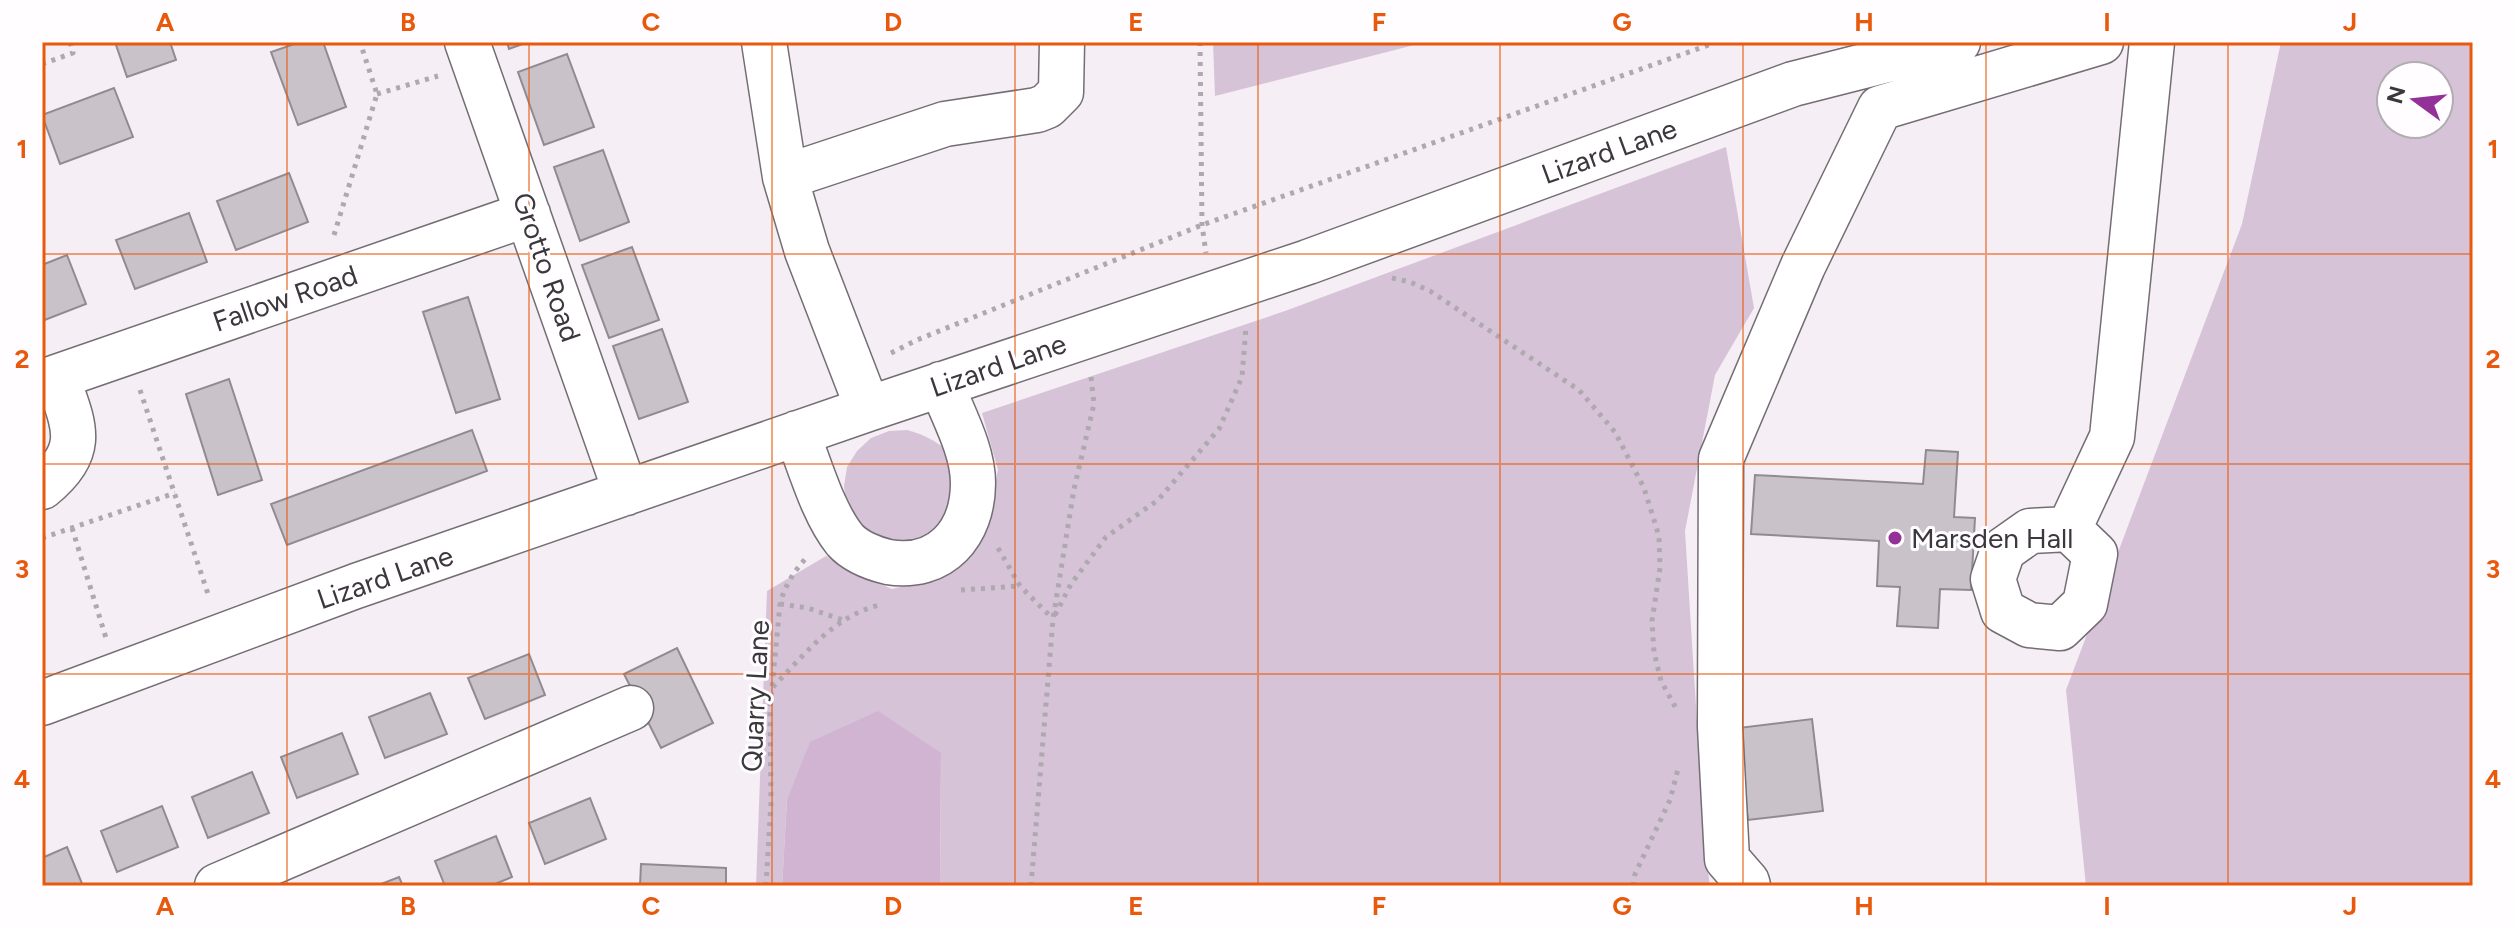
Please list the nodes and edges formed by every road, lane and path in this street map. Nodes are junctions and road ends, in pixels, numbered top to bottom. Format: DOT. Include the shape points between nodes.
graph roads {
  1 [pos="70,42"];
  2 [pos="360,42"];
  3 [pos="764,42"];
  4 [pos="1062,42"];
  5 [pos="1200,42"];
  6 [pos="1717,42"];
  7 [pos="1958,42"];
  8 [pos="2101,42"];
  9 [pos="2152,42"];
  10 [pos="471,53"];
  11 [pos="42,64"];
  12 [pos="377,94"];
  13 [pos="785,177"];
  14 [pos="528,214"];
  15 [pos="1202,225"];
  16 [pos="1386,277"];
  17 [pos="1243,283"];
  18 [pos="319,286"];
  19 [pos="1079,338"];
  20 [pos="128,352"];
  21 [pos="50,380"];
  22 [pos="941,384"];
  23 [pos="861,391"];
  24 [pos="797,433"];
  25 [pos="42,487"];
  26 [pos="175,493"];
  27 [pos="626,493"];
  28 [pos="836,526"];
  29 [pos="965,527"];
  30 [pos="72,528"];
  31 [pos="2069,529"];
  32 [pos="42,538"];
  33 [pos="1020,586"];
  34 [pos="955,590"];
  35 [pos="780,604"];
  36 [pos="882,605"];
  37 [pos="1053,619"];
  38 [pos="843,620"];
  39 [pos="222,636"];
  40 [pos="117,675"];
  41 [pos="772,688"];
  42 [pos="42,703"];
  43 [pos="631,708"];
  44 [pos="1680,716"];
  45 [pos="1680,756"];
  46 [pos="217,886"];
  47 [pos="766,886"];
  48 [pos="1031,886"];
  49 [pos="1633,886"];
  50 [pos="1748,886"];
  1 -- 11 [label="path" via="73,53"];
  2 -- 12 [label="path"];
  3 -- 13 [label="street"];
  4 -- 13 [label="street" via="1061,92 1047,106 945,124"];
  5 -- 15 [label="path"];
  6 -- 15 [label="path"];
  7 -- 17 [label="street, Lizard Lane" via="1793,84"];
  8 -- 50 [label="street" via="1880,108 1803,266 1721,459 1720,727 1727,859"];
  9 -- 31 [label="street" via="2112,437"];
  10 -- 12 [label="path"];
  10 -- 14 [label="street, Grotto Road"];
  12 -- 18 [label="path"];
  13 -- 23 [label="street" via="807,251"];
  14 -- 18 [label="street, Fallow Road"];
  14 -- 27 [label="street, Grotto Road"];
  15 -- 23 [label="path" via="917,340"];
  16 -- 44 [label="path" via="1430,291 1579,390 1615,432 1644,488 1659,536 1654,652 1661,681"];
  17 -- 19 [label="street, Lizard Lane"];
  17 -- 37 [label="path" via="1247,339 1242,377 1219,429 1158,500 1106,537"];
  18 -- 20 [label="street, Fallow Road"];
  19 -- 22 [label="street, Lizard Lane"];
  19 -- 37 [label="path" via="1094,404"];
  20 -- 21 [label="street, Fallow Road"];
  20 -- 26 [label="path"];
  21 -- 25 [label="street" via="75,429 67,464"];
  22 -- 23 [label="street, Lizard Lane"];
  22 -- 29 [label="street" via="969,456 972,507"];
  23 -- 24 [label="street, Lizard Lane"];
  24 -- 27 [label="street, Lizard Lane"];
  24 -- 28 [label="street"];
  26 -- 30 [label="path"];
  26 -- 39 [label="path"];
  27 -- 39 [label="street, Lizard Lane"];
  28 -- 29 [label="street" via="859,552 898,563 939,554"];
  28 -- 35 [label="path, Quarry Lane" via="795,570"];
  29 -- 33 [label="path" via="1000,549"];
  30 -- 32 [label="path"];
  30 -- 40 [label="path"];
  33 -- 34 [label="path"];
  33 -- 37 [label="path"];
  35 -- 38 [label="path"];
  35 -- 41 [label="path, Quarry Lane"];
  36 -- 38 [label="path"];
  37 -- 48 [label="path"];
  38 -- 41 [label="path"];
  39 -- 40 [label="street, Lizard Lane"];
  40 -- 42 [label="street, Lizard Lane"];
  41 -- 47 [label="path, Quarry Lane"];
  43 -- 46 [label="street"];
  45 -- 49 [label="path" via="1670,800"];
}
